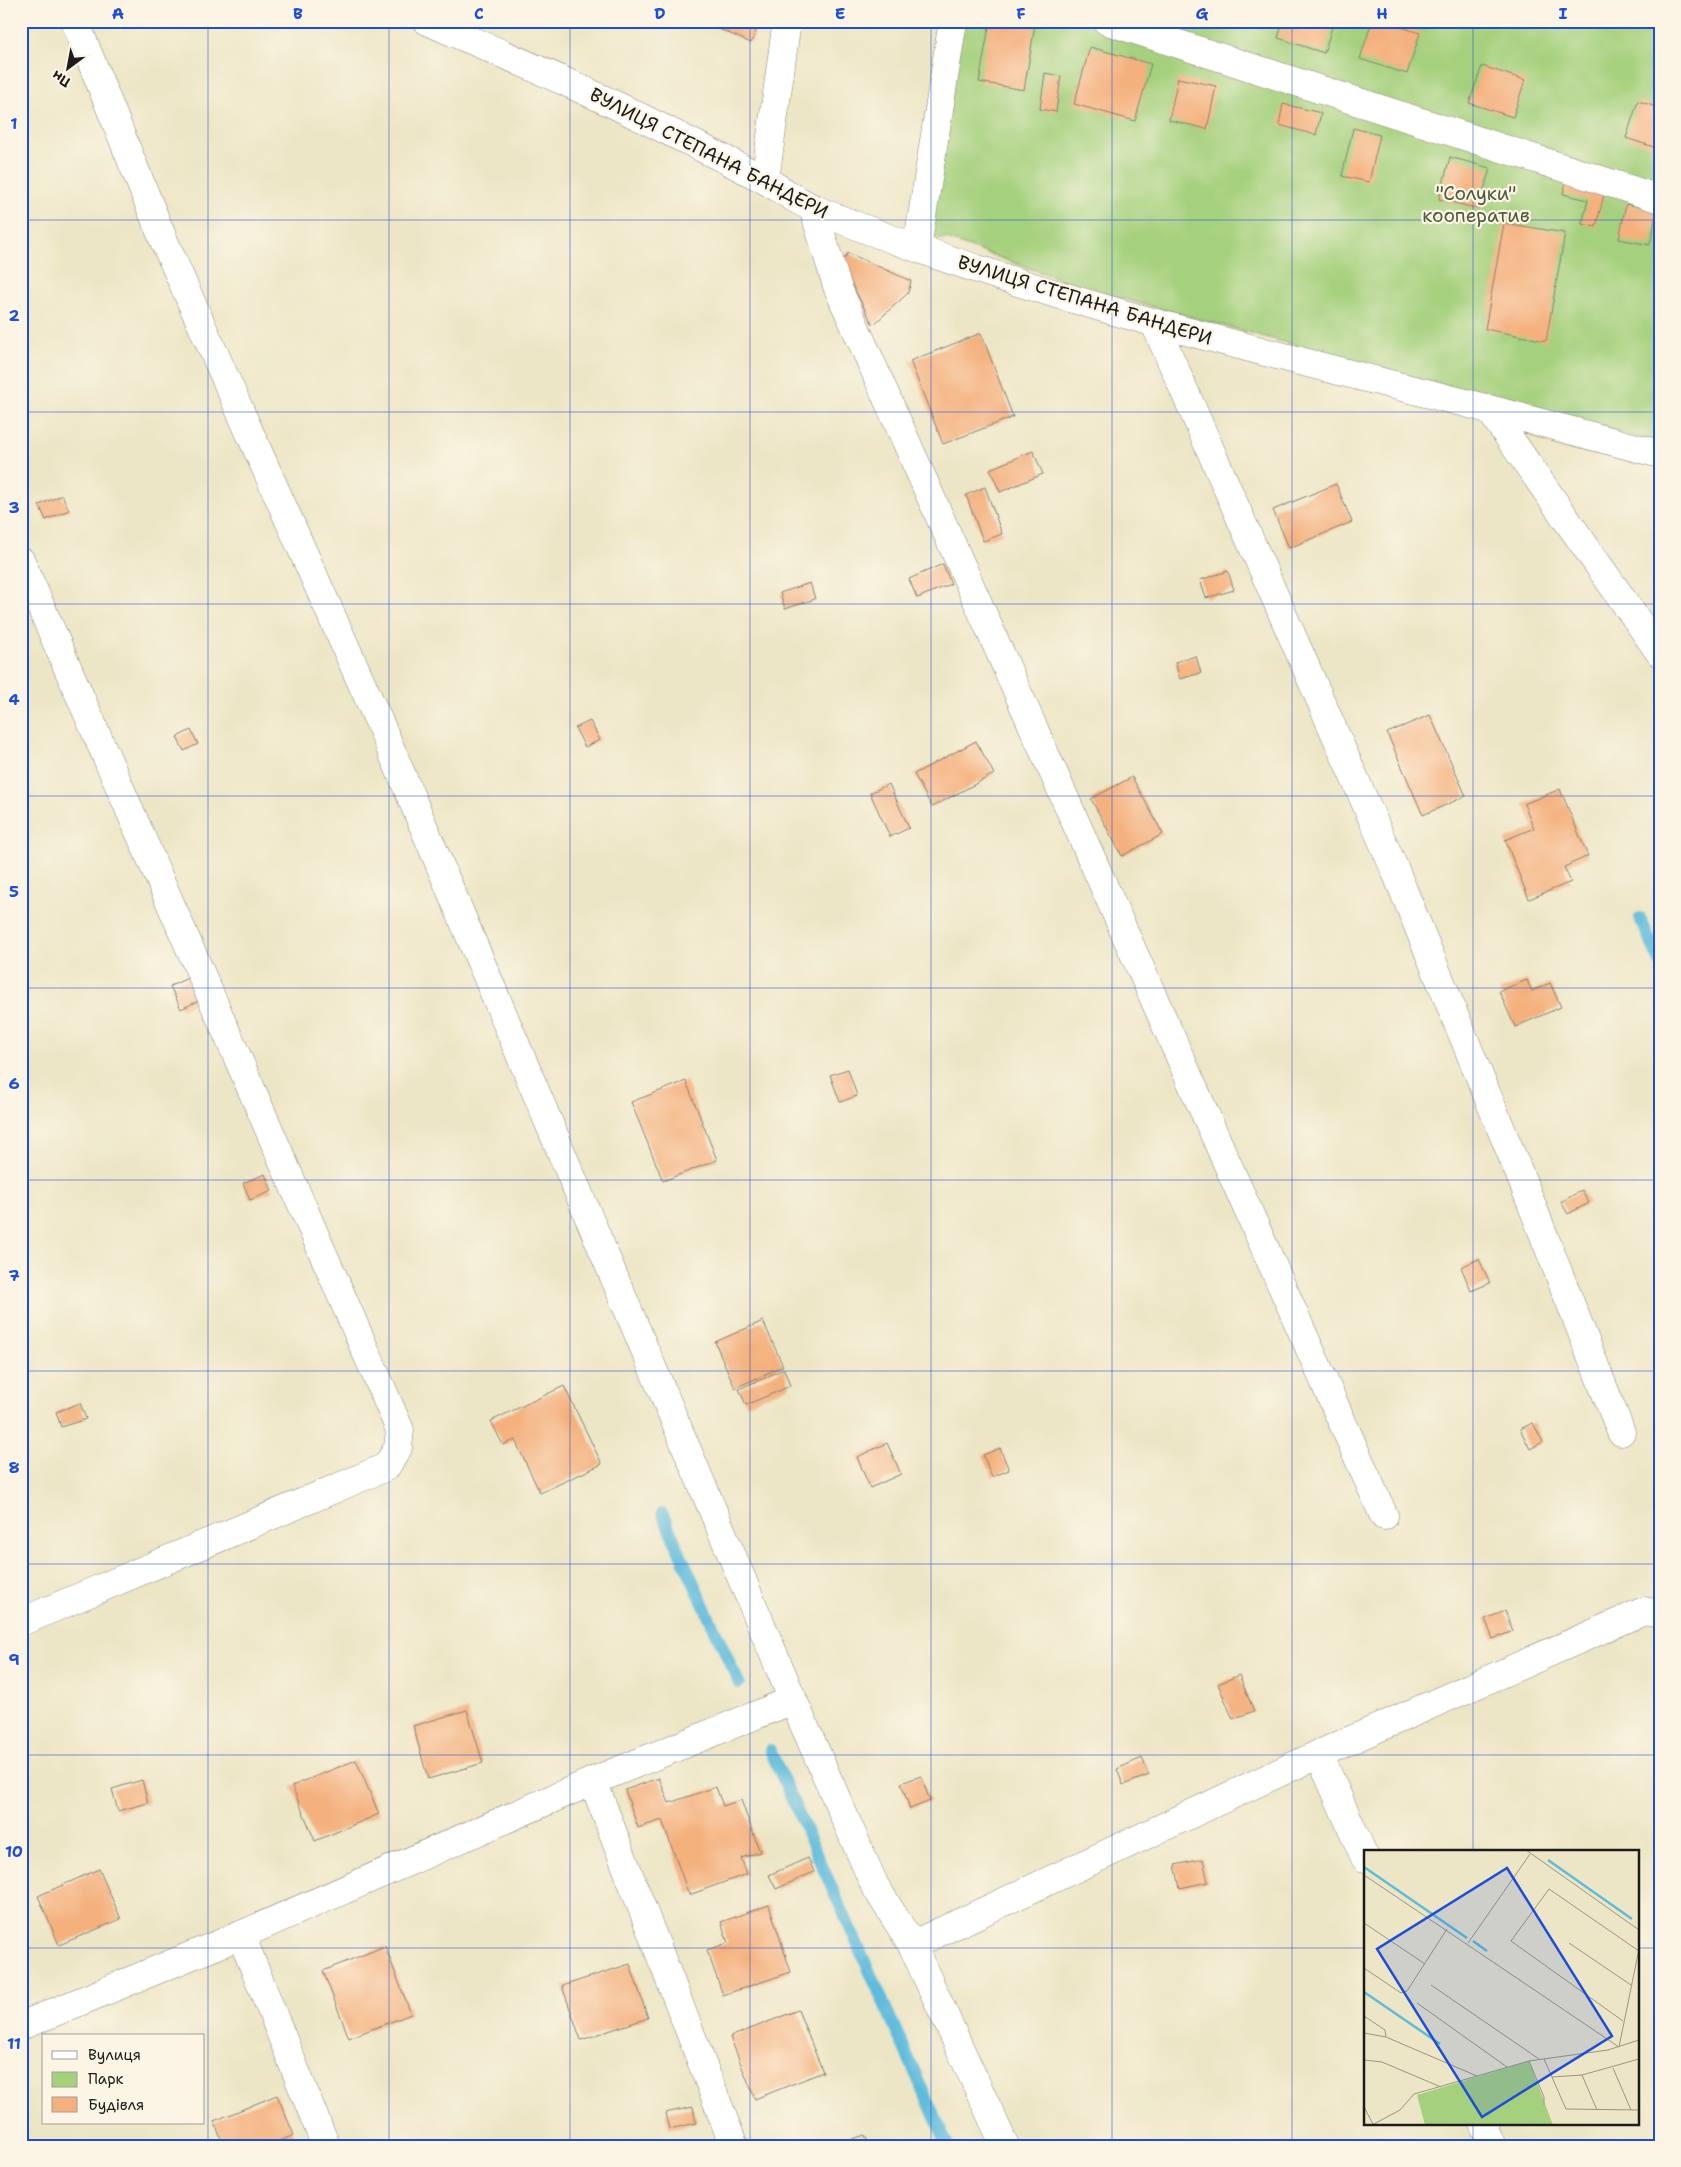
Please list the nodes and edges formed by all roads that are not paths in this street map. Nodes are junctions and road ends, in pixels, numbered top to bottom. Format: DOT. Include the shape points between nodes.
graph roads {
  1 [pos="75,21"];
  2 [pos="427,21"];
  3 [pos="787,21"];
  4 [pos="953,21"];
  5 [pos="1107,21"];
  6 [pos="765,180"];
  7 [pos="1660,199"];
  8 [pos="813,208"];
  9 [pos="918,248"];
  10 [pos="1155,324"];
  11 [pos="1489,409"];
  12 [pos="1660,454"];
  13 [pos="21,561"];
  14 [pos="1660,653"];
  15 [pos="1620,1432"];
  16 [pos="1384,1516"];
  17 [pos="1660,1614"];
  18 [pos="21,1622"];
  19 [pos="793,1700"];
  20 [pos="1318,1754"];
  21 [pos="592,1781"];
  22 [pos="1364,1856"];
  23 [pos="241,1935"];
  24 [pos="912,1945"];
  25 [pos="21,2026"];
  26 [pos="1483,2124"];
  27 [pos="326,2146"];
  28 [pos="734,2146"];
  29 [pos="1005,2146"];
  30 [pos="1493,2146"];
  1 -- 19 [label="street" via="164,241 384,733"];
  2 -- 6 [label="street, ВУЛИЦЯ СТЕПАНА БАНДЕРИ" via="567,82"];
  3 -- 6 [label="street"];
  4 -- 9 [label="street"];
  5 -- 7 [label="street"];
  6 -- 8 [label="street, ВУЛИЦЯ СТЕПАНА БАНДЕРИ"];
  8 -- 9 [label="street, ВУЛИЦЯ СТЕПАНА БАНДЕРИ"];
  8 -- 16 [label="street" via="837,286"];
  9 -- 10 [label="street, ВУЛИЦЯ СТЕПАНА БАНДЕРИ" via="1027,286"];
  10 -- 11 [label="street, ВУЛИЦЯ СТЕПАНА БАНДЕРИ"];
  10 -- 15 [label="street" via="1395,870"];
  11 -- 12 [label="street, ВУЛИЦЯ СТЕПАНА БАНДЕРИ"];
  11 -- 14 [label="street"];
  13 -- 18 [label="street" via="400,1430 398,1448 386,1467"];
  17 -- 20 [label="street" via="1644,1611"];
  19 -- 21 [label="street"];
  19 -- 24 [label="street" via="875,1886"];
  20 -- 22 [label="street"];
  20 -- 24 [label="street"];
  21 -- 23 [label="street"];
  21 -- 28 [label="street"];
  23 -- 25 [label="street"];
  23 -- 27 [label="street"];
  24 -- 29 [label="street"];
  26 -- 30 [label="street"];
}
